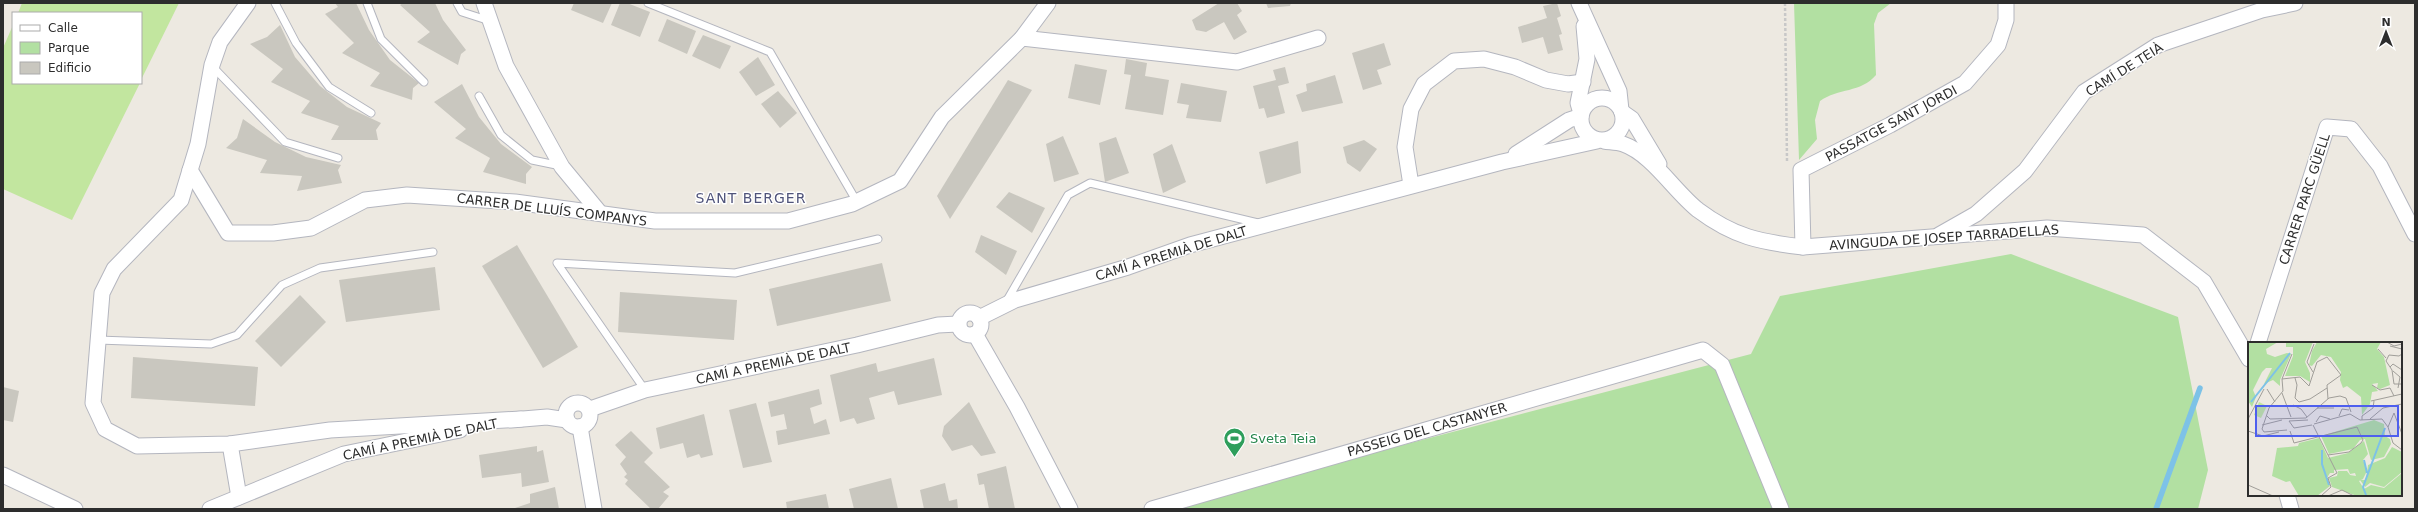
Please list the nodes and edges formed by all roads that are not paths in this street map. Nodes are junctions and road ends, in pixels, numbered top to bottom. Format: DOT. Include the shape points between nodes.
graph roads {
  1 [pos="248,3"];
  2 [pos="275,3"];
  3 [pos="367,3"];
  4 [pos="457,3"];
  5 [pos="484,3"];
  6 [pos="648,3"];
  7 [pos="1048,3"];
  8 [pos="2006,3"];
  9 [pos="2295,3"];
  10 [pos="1579,4"];
  11 [pos="490,21"];
  12 [pos="1022,38"];
  13 [pos="1318,38"];
  14 [pos="212,66"];
  15 [pos="424,82"];
  16 [pos="1583,82"];
  17 [pos="479,96"];
  18 [pos="1621,111"];
  19 [pos="371,113"];
  20 [pos="1581,114"];
  21 [pos="1601,141"];
  22 [pos="338,158"];
  23 [pos="1502,162"];
  24 [pos="562,167"];
  25 [pos="190,170"];
  26 [pos="1671,182"];
  27 [pos="1411,186"];
  28 [pos="856,202"];
  29 [pos="600,213"];
  30 [pos="1264,225"];
  31 [pos="2415,234"];
  32 [pos="1935,237"];
  33 [pos="878,239"];
  34 [pos="1810,246"];
  35 [pos="433,252"];
  36 [pos="1004,306"];
  37 [pos="979,318"];
  38 [pos="958,324"];
  39 [pos="975,334"];
  40 [pos="98,340"];
  41 [pos="2258,342"];
  42 [pos="2248,357"];
  43 [pos="645,390"];
  44 [pos="590,409"];
  45 [pos="521,419"];
  46 [pos="573,423"];
  47 [pos="230,444"];
  48 [pos="3,475"];
  49 [pos="2286,496"];
  50 [pos="239,497"];
  51 [pos="75,509"];
  52 [pos="210,509"];
  53 [pos="594,509"];
  54 [pos="1070,509"];
  55 [pos="1152,509"];
  56 [pos="1781,509"];
  57 [pos="2291,509"];
  1 -- 14 [label="street" via="220,42"];
  2 -- 19 [label="lane" via="296,43 329,87"];
  3 -- 15 [label="lane" via="381,39"];
  4 -- 11 [label="lane" via="462,12"];
  5 -- 11 [label="street"];
  6 -- 28 [label="lane" via="770,52"];
  7 -- 12 [label="street, CARRER DE LLUÍS COMPANYS"];
  8 -- 34 [label="street, PASSATGE SANT JORDI" via="2006,20 1998,45 1965,83 1801,170"];
  9 -- 32 [label="street, CAMÍ DE TEIÀ" via="2262,10 2158,45 2084,92 2025,172 1976,214"];
  10 -- 16 [label="street" via="1587,59"];
  10 -- 18 [label="street" via="1619,91"];
  11 -- 24 [label="street" via="506,66"];
  12 -- 13 [label="street" via="1237,62"];
  12 -- 28 [label="street, CARRER DE LLUÍS COMPANYS" via="942,117 900,181"];
  14 -- 22 [label="lane" via="285,142"];
  14 -- 25 [label="street" via="198,144"];
  16 -- 20 [label="street" via="1578,102"];
  16 -- 27 [label="street" via="1568,84 1546,80 1515,67 1484,59 1454,61 1424,84 1411,109 1405,147"];
  17 -- 24 [label="lane" via="501,135 532,160"];
  18 -- 20 [label="street" via="1617,104 1604,98 1590,101"];
  18 -- 21 [label="street" via="1623,124 1620,130 1611,139"];
  18 -- 26 [label="street, CAMÍ A PREMIÀ DE DALT" via="1632,119"];
  20 -- 21 [label="street" via="1581,127 1585,133"];
  20 -- 23 [label="street, CAMÍ A PREMIÀ DE DALT"];
  21 -- 23 [label="street, CAMÍ A PREMIÀ DE DALT"];
  21 -- 26 [label="street, CAMÍ A PREMIÀ DE DALT" via="1623,144 1640,154"];
  23 -- 27 [label="street, CAMÍ A PREMIÀ DE DALT"];
  24 -- 29 [label="street"];
  25 -- 29 [label="street, CARRER DE LLUÍS COMPANYS" via="228,232 273,233 311,228 365,200 407,195 515,202"];
  25 -- 40 [label="street" via="181,200 114,269 102,293"];
  26 -- 34 [label="street, CAMÍ A PREMIÀ DE DALT" via="1697,210 1743,237 1772,243"];
  27 -- 30 [label="street, CAMÍ A PREMIÀ DE DALT"];
  28 -- 29 [label="street, CARRER DE LLUÍS COMPANYS" via="788,221 655,221"];
  30 -- 36 [label="street, CAMÍ A PREMIÀ DE DALT" via="1190,245 1128,267 1015,300"];
  30 -- 36 [label="lane" via="1090,183 1068,195"];
  31 -- 41 [label="street, CARRER PARC GÜELL" via="2380,166 2351,129 2327,127"];
  32 -- 34 [label="street, AVINGUDA DE JOSEP TARRADELLAS"];
  32 -- 42 [label="street, AVINGUDA DE JOSEP TARRADELLAS" via="2047,228 2143,235 2204,282"];
  33 -- 43 [label="lane" via="735,272 557,263"];
  35 -- 40 [label="lane" via="320,268 282,285 237,335 211,344"];
  36 -- 37 [label="street, CAMÍ A PREMIÀ DE DALT"];
  37 -- 38 [label="street" via="973,313 967,313 961,317"];
  37 -- 39 [label="street" via="980,328"];
  38 -- 39 [label="street" via="964,334"];
  38 -- 43 [label="street, CAMÍ A PREMIÀ DE DALT" via="938,325"];
  39 -- 54 [label="street"];
  40 -- 47 [label="street" via="93,403 105,429 137,446"];
  43 -- 44 [label="street, CAMÍ A PREMIÀ DE DALT"];
  44 -- 46 [label="street" via="591,418 588,423"];
  44 -- 46 [label="street" via="584,403 573,403 567,409"];
  45 -- 46 [label="street, CAMÍ A PREMIÀ DE DALT" via="547,417"];
  45 -- 47 [label="street" via="330,430"];
  45 -- 50 [label="street, CAMÍ A PREMIÀ DE DALT" via="344,454"];
  46 -- 53 [label="street"];
  47 -- 50 [label="street"];
  48 -- 51 [label="street"];
  49 -- 57 [label="street"];
  50 -- 52 [label="street, CAMÍ A PREMIÀ DE DALT"];
  55 -- 56 [label="street, PASSEIG DEL CASTANYER" via="1703,350 1722,364"];
}
